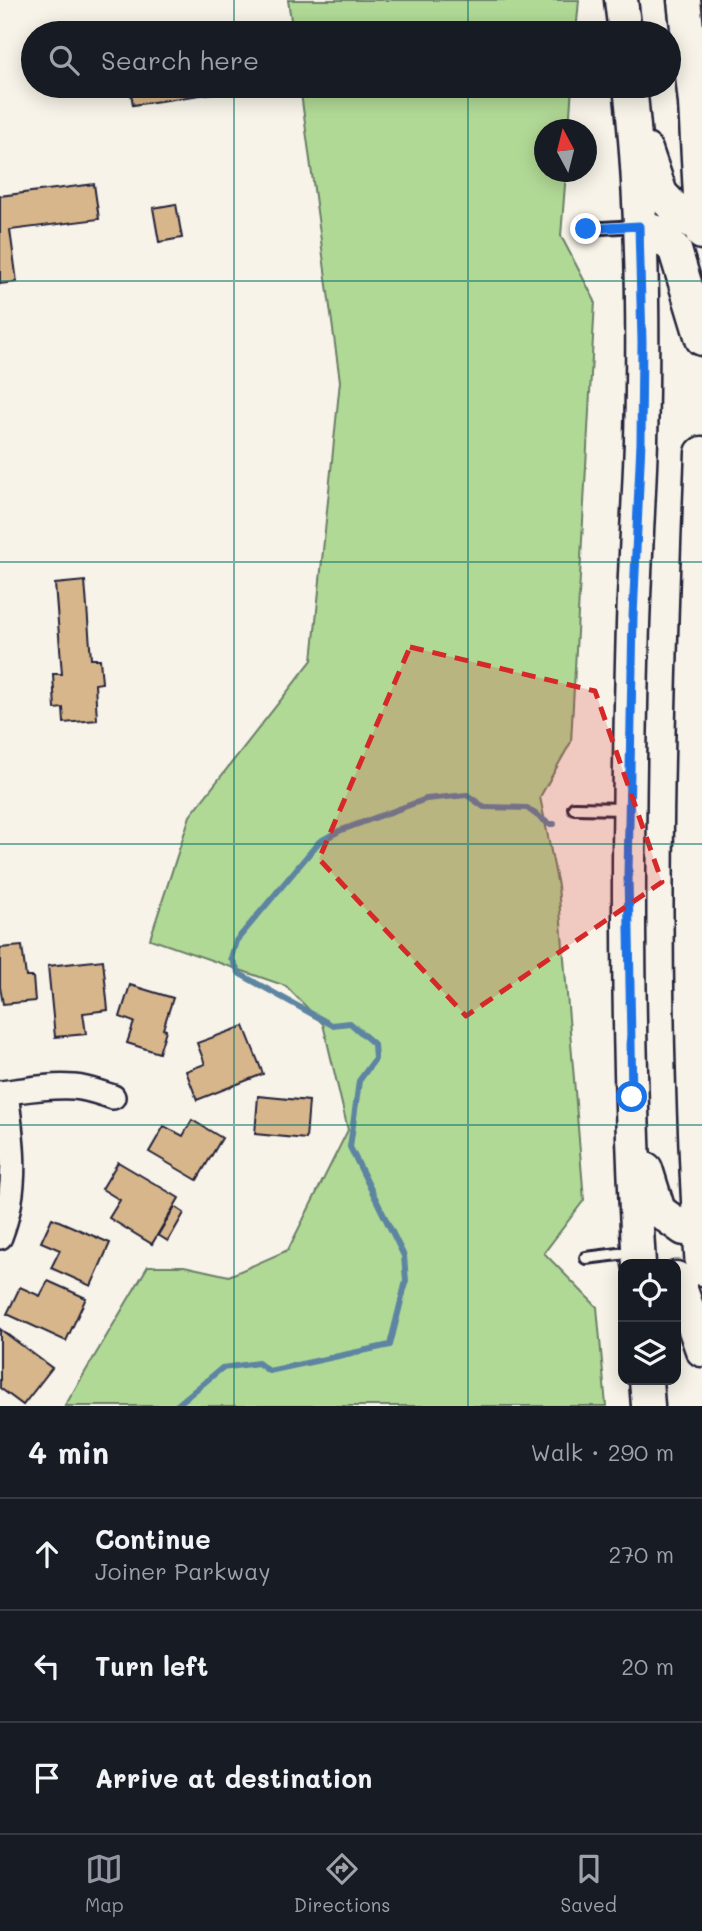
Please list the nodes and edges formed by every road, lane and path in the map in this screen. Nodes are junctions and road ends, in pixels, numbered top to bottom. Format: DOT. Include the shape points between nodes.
graph roads {
  1 [pos="621,0"];
  2 [pos="684,0"];
  3 [pos="624,21"];
  4 [pos="632,98"];
  5 [pos="632,98"];
  6 [pos="639,226"];
  7 [pos="586,229"];
  8 [pos="702,230"];
  9 [pos="702,339"];
  10 [pos="702,453"];
  11 [pos="574,808"];
  12 [pos="629,809"];
  13 [pos="3,1093"];
  14 [pos="113,1097"];
  15 [pos="632,1124"];
  16 [pos="701,1228"];
  17 [pos="0,1237"];
  18 [pos="586,1258"];
  19 [pos="618,1259"];
  20 [pos="646,1259"];
  21 [pos="702,1269"];
  22 [pos="681,1292"];
  23 [pos="702,1350"];
  24 [pos="646,1385"];
  25 [pos="648,1406"];
  1 -- 3 [label="main road"];
  2 -- 8 [label="main road"];
  4 -- 8 [label="main road" via="661,194"];
  5 -- 6 [label="main road"];
  6 -- 7 [label="lane"];
  6 -- 9 [label="main road" via="659,233 675,250"];
  6 -- 12 [label="main road" via="641,442"];
  10 -- 16 [label="main road" via="690,874"];
  11 -- 12 [label="lane"];
  12 -- 15 [label="main road"];
  13 -- 14 [label="street" via="73,1087"];
  13 -- 17 [label="street" via="14,1176"];
  15 -- 16 [label="main road" via="659,1211 684,1229"];
  15 -- 20 [label="main road"];
  16 -- 21 [label="main road"];
  18 -- 19 [label="lane"];
  22 -- 23 [label="main road"];
  24 -- 25 [label="main road"];
}
